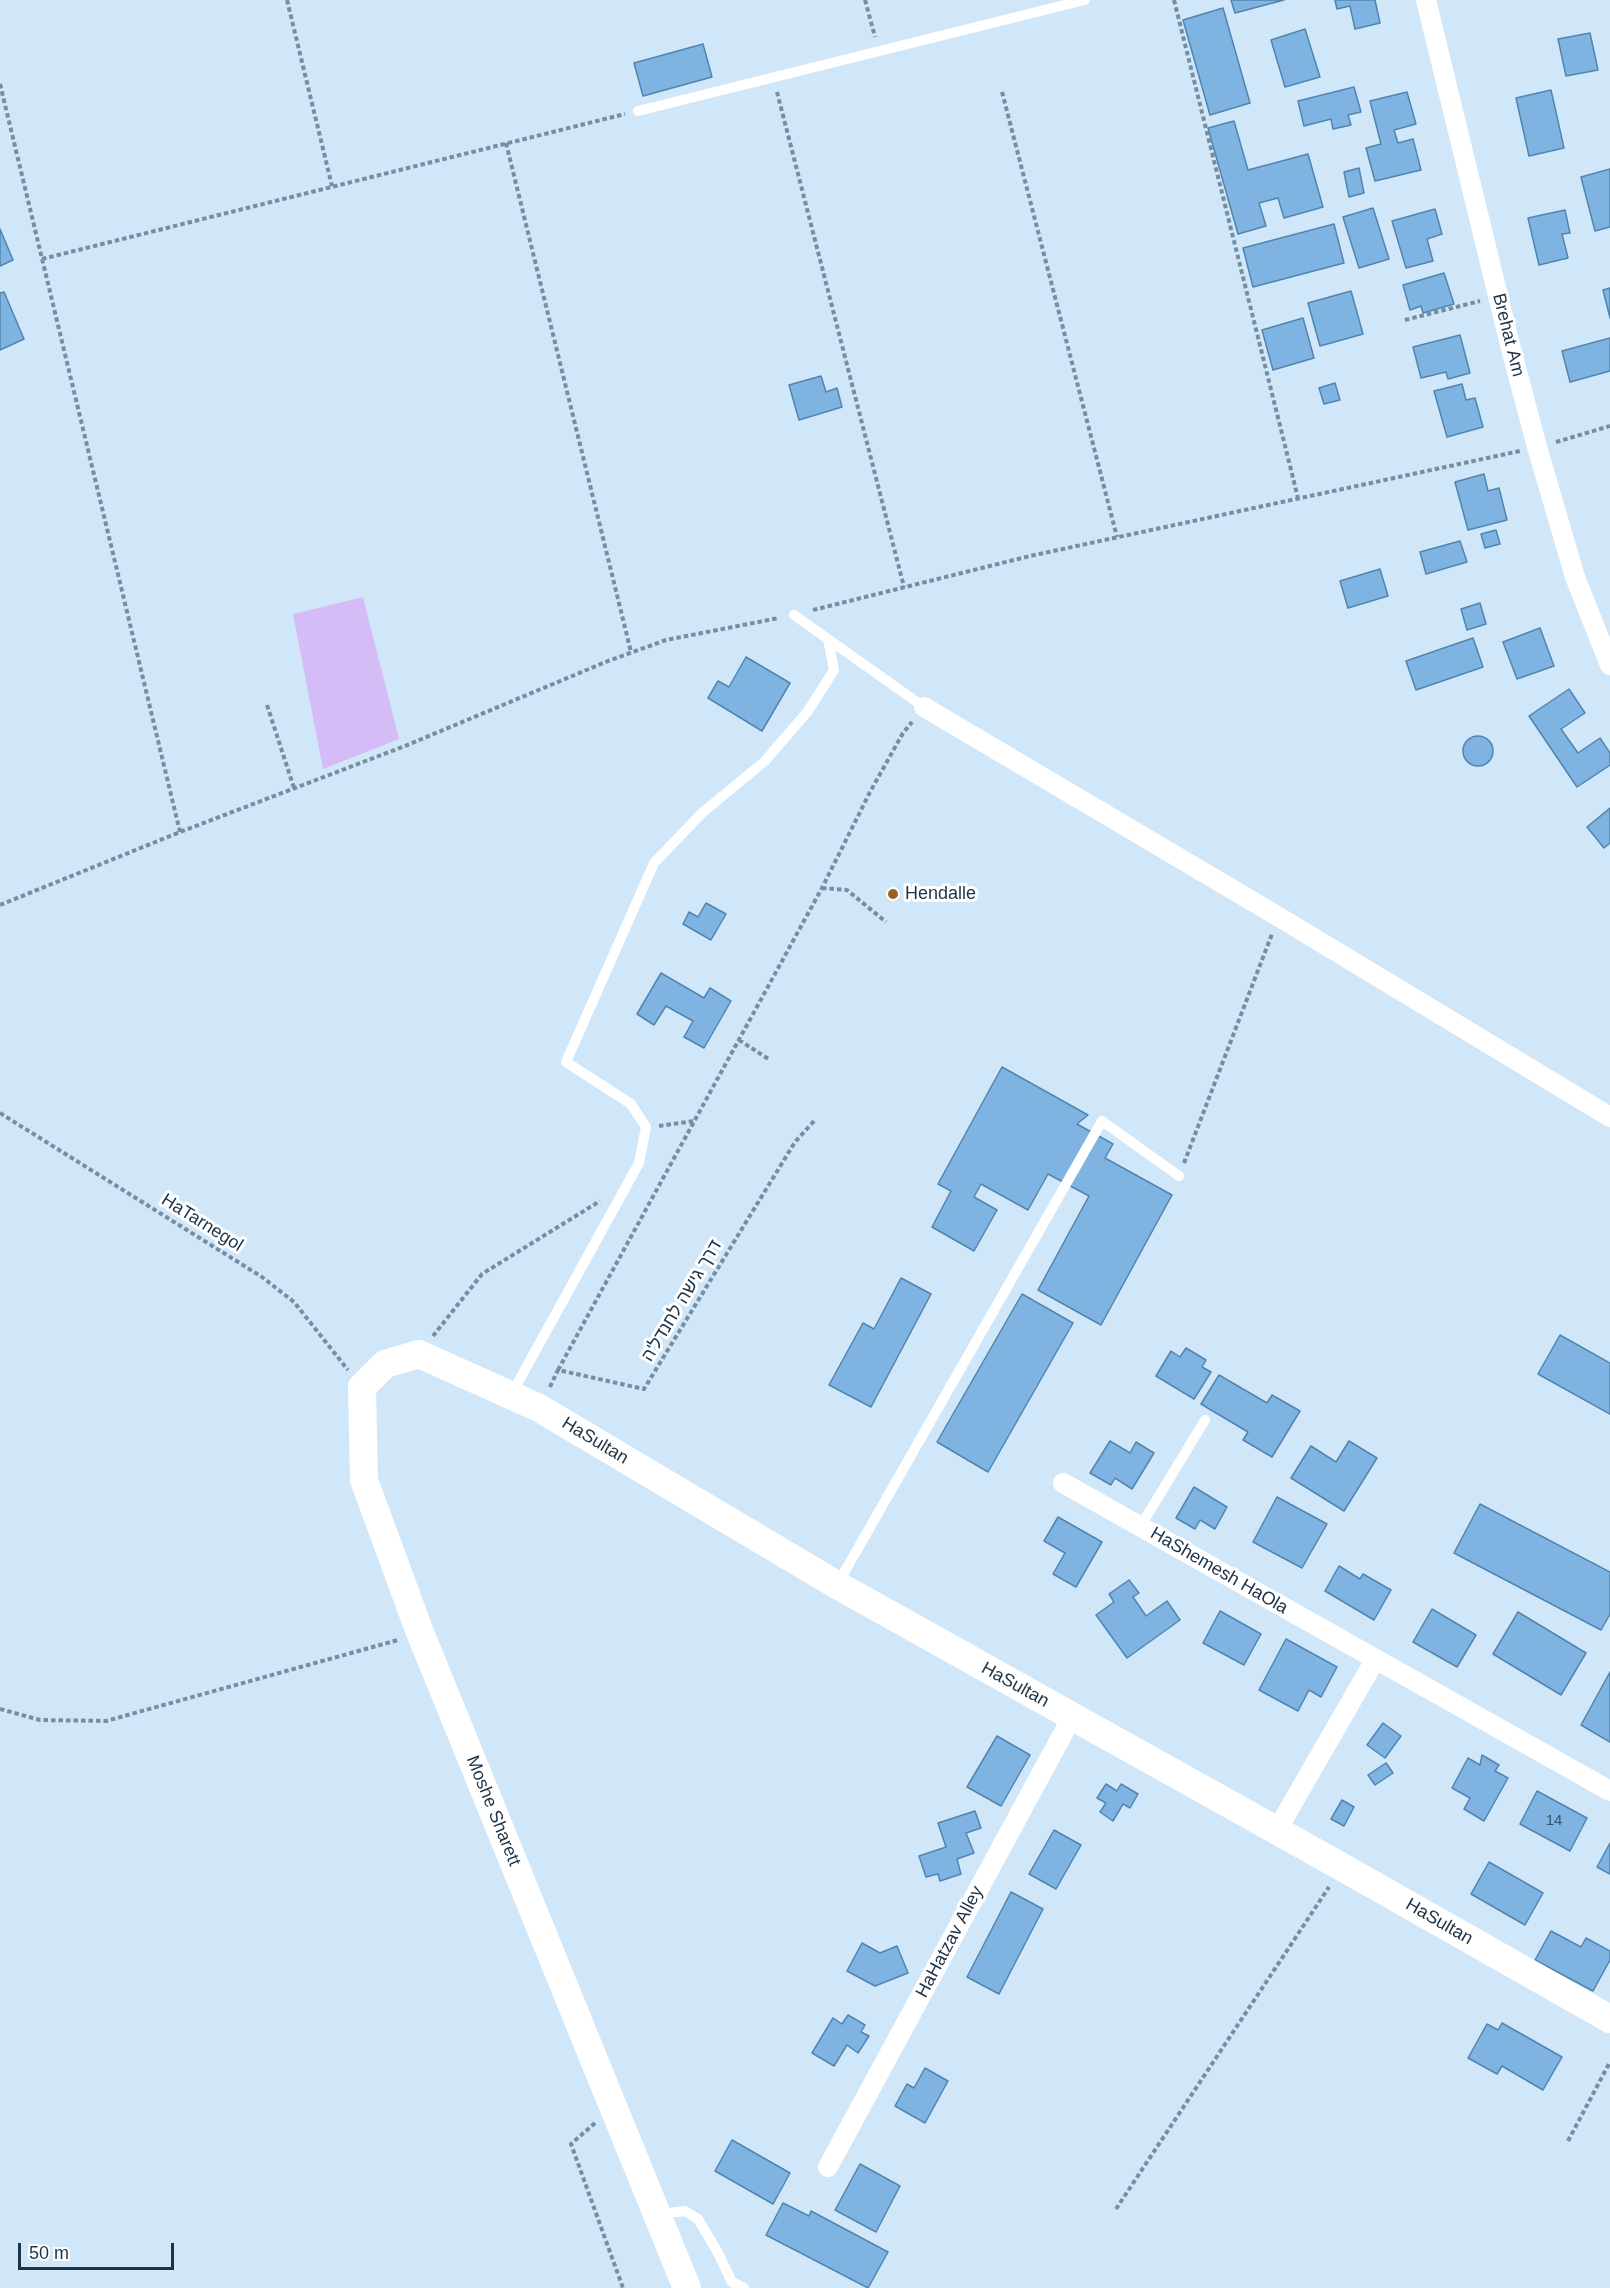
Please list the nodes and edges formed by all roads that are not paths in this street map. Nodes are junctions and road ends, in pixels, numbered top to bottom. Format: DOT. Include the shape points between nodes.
graph roads {
  1 [pos="1085,0"];
  2 [pos="1426,0"];
  3 [pos="638,111"];
  4 [pos="794,615"];
  5 [pos="828,639"];
  6 [pos="1610,665"];
  7 [pos="924,707"];
  8 [pos="1610,1117"];
  9 [pos="1179,1176"];
  10 [pos="362,1387"];
  11 [pos="510,1395"];
  12 [pos="1205,1420"];
  13 [pos="1064,1483"];
  14 [pos="1140,1527"];
  15 [pos="837,1585"];
  16 [pos="1375,1660"];
  17 [pos="1072,1717"];
  18 [pos="1610,1791"];
  19 [pos="1277,1830"];
  20 [pos="1610,2019"];
  21 [pos="828,2167"];
  22 [pos="657,2214"];
  23 [pos="687,2288"];
  24 [pos="744,2288"];
  1 -- 3 [label="lane"];
  2 -- 6 [label="street, Brehat Am" via="1540,458 1575,577"];
  4 -- 5 [label="lane"];
  5 -- 7 [label="lane"];
  5 -- 11 [label="lane" via="834,670 808,711 765,761 702,813 654,863 566,1062 631,1104 646,1127 639,1163"];
  7 -- 8 [label="street"];
  9 -- 15 [label="lane" via="1102,1121"];
  10 -- 11 [label="street, HaSultan" via="385,1364 419,1354"];
  10 -- 22 [label="street, Moshe Sharett" via="364,1480 426,1647"];
  11 -- 15 [label="street, HaSultan" via="539,1408"];
  12 -- 14 [label="lane"];
  13 -- 14 [label="street, HaShemesh HaOla"];
  14 -- 16 [label="street, HaShemesh HaOla"];
  15 -- 17 [label="street, HaSultan"];
  16 -- 18 [label="street, HaShemesh HaOla"];
  16 -- 19 [label="street"];
  17 -- 19 [label="street, HaSultan"];
  17 -- 21 [label="street, HaHatzav Alley"];
  19 -- 20 [label="street, HaSultan"];
  22 -- 23 [label="street, Moshe Sharett"];
  22 -- 24 [label="lane" via="685,2211 698,2219 732,2282"];
}
